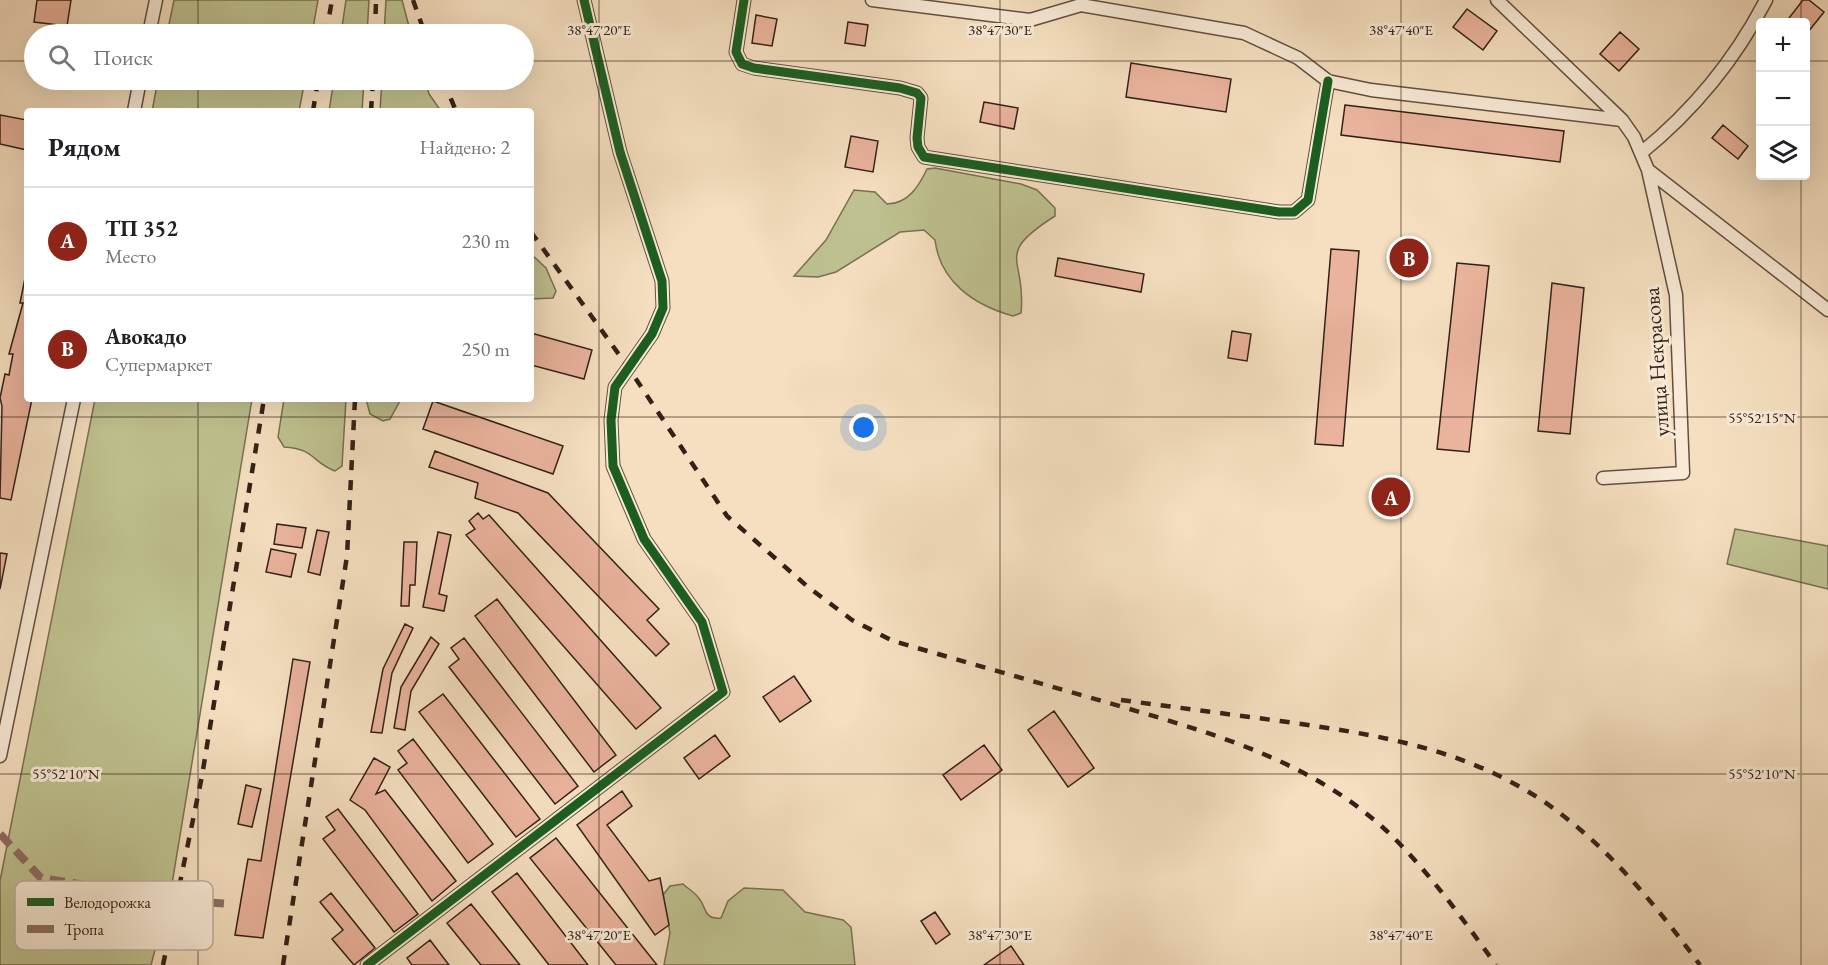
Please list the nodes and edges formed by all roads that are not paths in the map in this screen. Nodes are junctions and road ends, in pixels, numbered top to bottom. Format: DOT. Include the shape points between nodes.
graph roads {
  1 [pos="156,0"];
  2 [pos="584,0"];
  3 [pos="744,0"];
  4 [pos="872,0"];
  5 [pos="1052,0"];
  6 [pos="1497,0"];
  7 [pos="1766,0"];
  8 [pos="1050,14"];
  9 [pos="151,24"];
  10 [pos="1328,81"];
  11 [pos="138,90"];
  12 [pos="135,108"];
  13 [pos="1622,120"];
  14 [pos="1641,153"];
  15 [pos="1648,170"];
  16 [pos="1828,310"];
  17 [pos="73,402"];
  18 [pos="1603,478"];
  19 [pos="0,756"];
  20 [pos="367,965"];
  1 -- 9 [label="street"];
  2 -- 20 [label="street" via="620,152 662,281 663,308 652,334 615,387 611,420 613,466 644,539 702,622 723,692"];
  3 -- 10 [label="street" via="736,52 742,64 917,93 921,98 918,147 924,157 1279,212 1294,213 1308,200"];
  4 -- 8 [label="street" via="1030,20"];
  5 -- 8 [label="street"];
  6 -- 13 [label="street, улица Некрасова"];
  7 -- 14 [label="street" via="1749,33 1701,97"];
  8 -- 10 [label="street" via="1081,5 1244,33 1298,58"];
  10 -- 13 [label="street" via="1371,90"];
  11 -- 12 [label="street"];
  13 -- 14 [label="street, улица Некрасова"];
  14 -- 15 [label="street, улица Некрасова"];
  15 -- 16 [label="street, улица Некрасова"];
  15 -- 18 [label="street, улица Некрасова" via="1676,295 1683,473"];
  17 -- 19 [label="street"];
}
